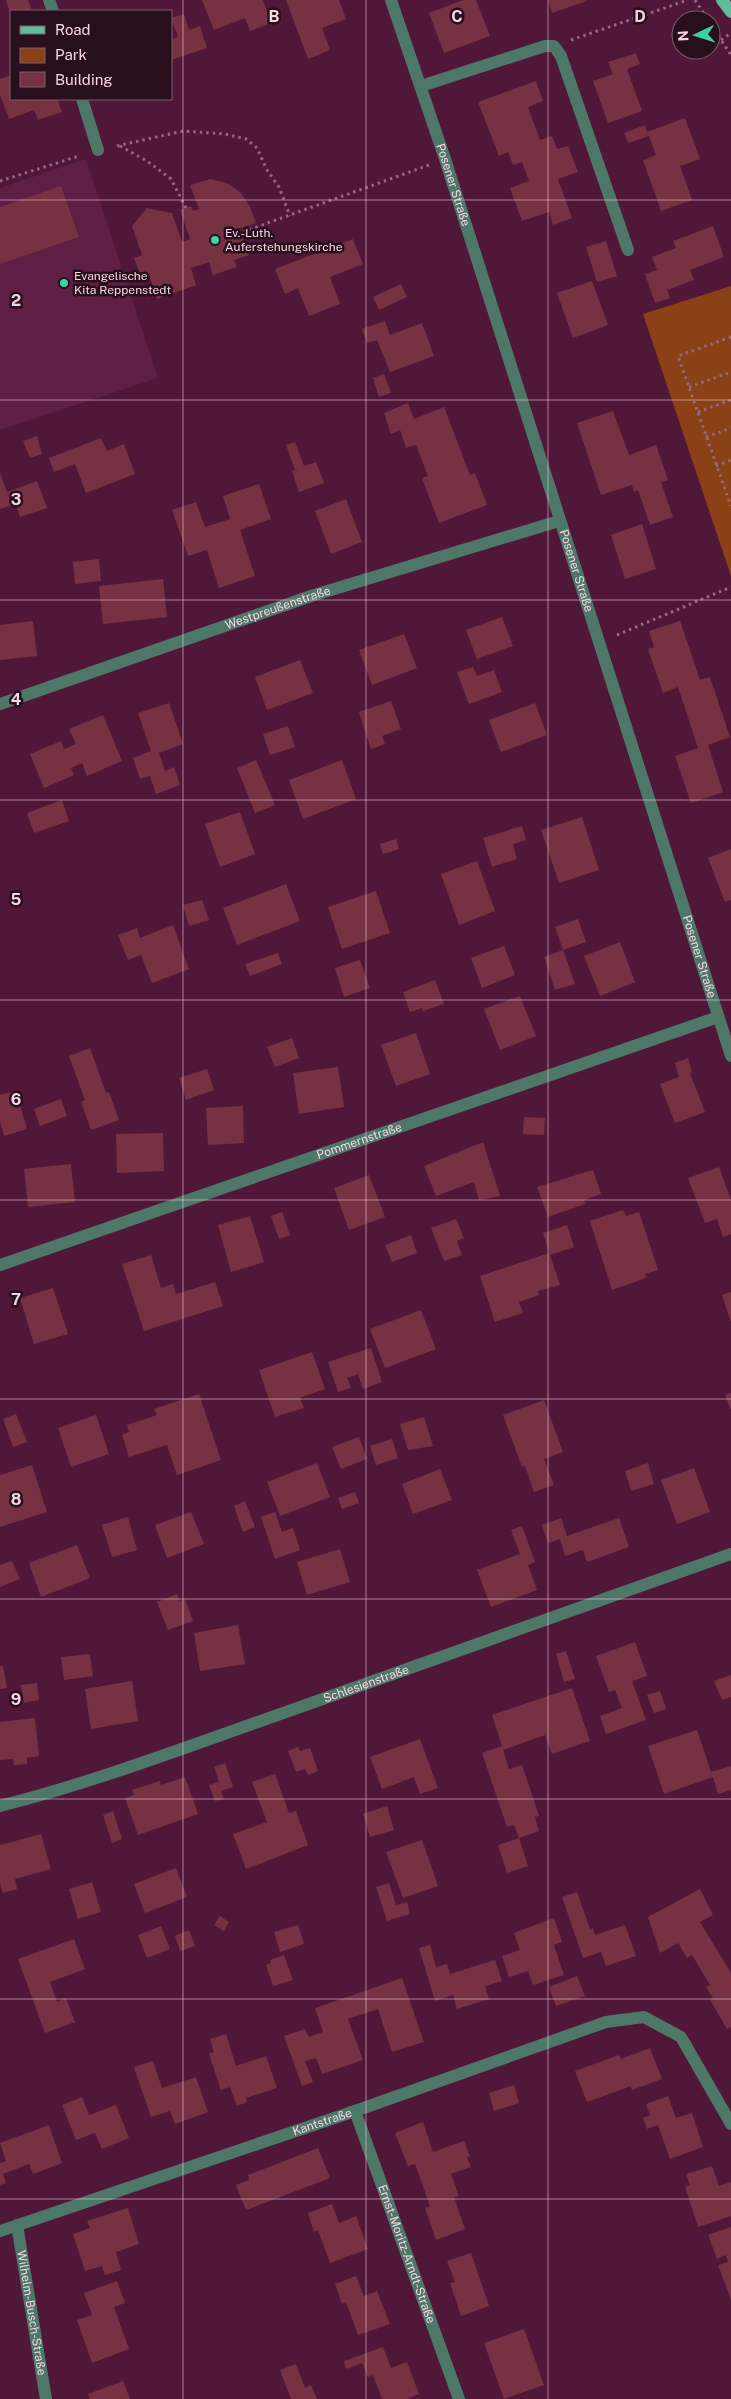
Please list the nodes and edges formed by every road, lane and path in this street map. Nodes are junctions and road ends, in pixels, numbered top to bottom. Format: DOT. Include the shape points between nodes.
graph roads {
  1 [pos="390,0"];
  2 [pos="688,0"];
  3 [pos="722,0"];
  4 [pos="731,12"];
  5 [pos="731,32"];
  6 [pos="721,40"];
  7 [pos="554,46"];
  8 [pos="731,55"];
  9 [pos="421,86"];
  10 [pos="82,100"];
  11 [pos="98,150"];
  12 [pos="445,159"];
  13 [pos="0,181"];
  14 [pos="186,208"];
  15 [pos="290,216"];
  16 [pos="237,234"];
  17 [pos="628,250"];
  18 [pos="731,337"];
  19 [pos="731,372"];
  20 [pos="689,387"];
  21 [pos="731,400"];
  22 [pos="698,412"];
  23 [pos="731,428"];
  24 [pos="706,437"];
  25 [pos="731,460"];
  26 [pos="716,466"];
  27 [pos="731,492"];
  28 [pos="726,494"];
  29 [pos="731,506"];
  30 [pos="559,521"];
  31 [pos="731,587"];
  32 [pos="598,643"];
  33 [pos="0,704"];
  34 [pos="718,1017"];
  35 [pos="731,1056"];
  36 [pos="0,1265"];
  37 [pos="731,1554"];
  38 [pos="0,1806"];
  39 [pos="355,2111"];
  40 [pos="731,2124"];
  41 [pos="17,2225"];
  42 [pos="0,2231"];
  43 [pos="46,2399"];
  44 [pos="459,2399"];
  1 -- 9 [label="street, Posener Straße"];
  2 -- 7 [label="path"];
  3 -- 4 [label="main road"];
  5 -- 6 [label="path"];
  6 -- 8 [label="path"];
  7 -- 9 [label="street" via="545,46"];
  7 -- 17 [label="street" via="561,56"];
  9 -- 12 [label="street, Posener Straße"];
  10 -- 11 [label="street"];
  11 -- 13 [label="path"];
  12 -- 15 [label="path"];
  12 -- 30 [label="street, Posener Straße"];
  14 -- 15 [label="path" via="171,179 120,146 183,131 246,139 257,148 279,187"];
  15 -- 16 [label="path"];
  18 -- 20 [label="path" via="678,356"];
  19 -- 20 [label="path"];
  20 -- 22 [label="path"];
  21 -- 22 [label="path"];
  22 -- 24 [label="path"];
  23 -- 24 [label="path"];
  24 -- 26 [label="path"];
  25 -- 26 [label="path"];
  26 -- 28 [label="path"];
  27 -- 28 [label="path"];
  28 -- 29 [label="path"];
  30 -- 32 [label="street, Posener Straße"];
  30 -- 33 [label="street, Westpreußenstraße" via="311,596"];
  31 -- 32 [label="path"];
  32 -- 34 [label="street, Posener Straße"];
  34 -- 35 [label="street, Posener Straße"];
  34 -- 36 [label="street, Pommernstraße"];
  37 -- 38 [label="street, Schlesienstraße" via="86,1782"];
  39 -- 40 [label="street, Kantstraße" via="606,2022 644,2017 681,2037"];
  39 -- 41 [label="street, Kantstraße"];
  39 -- 44 [label="street, Ernst-Moritz-Arndt-Straße"];
  41 -- 42 [label="street, Kantstraße"];
  41 -- 43 [label="street, Wilhelm-Busch-Straße"];
}
